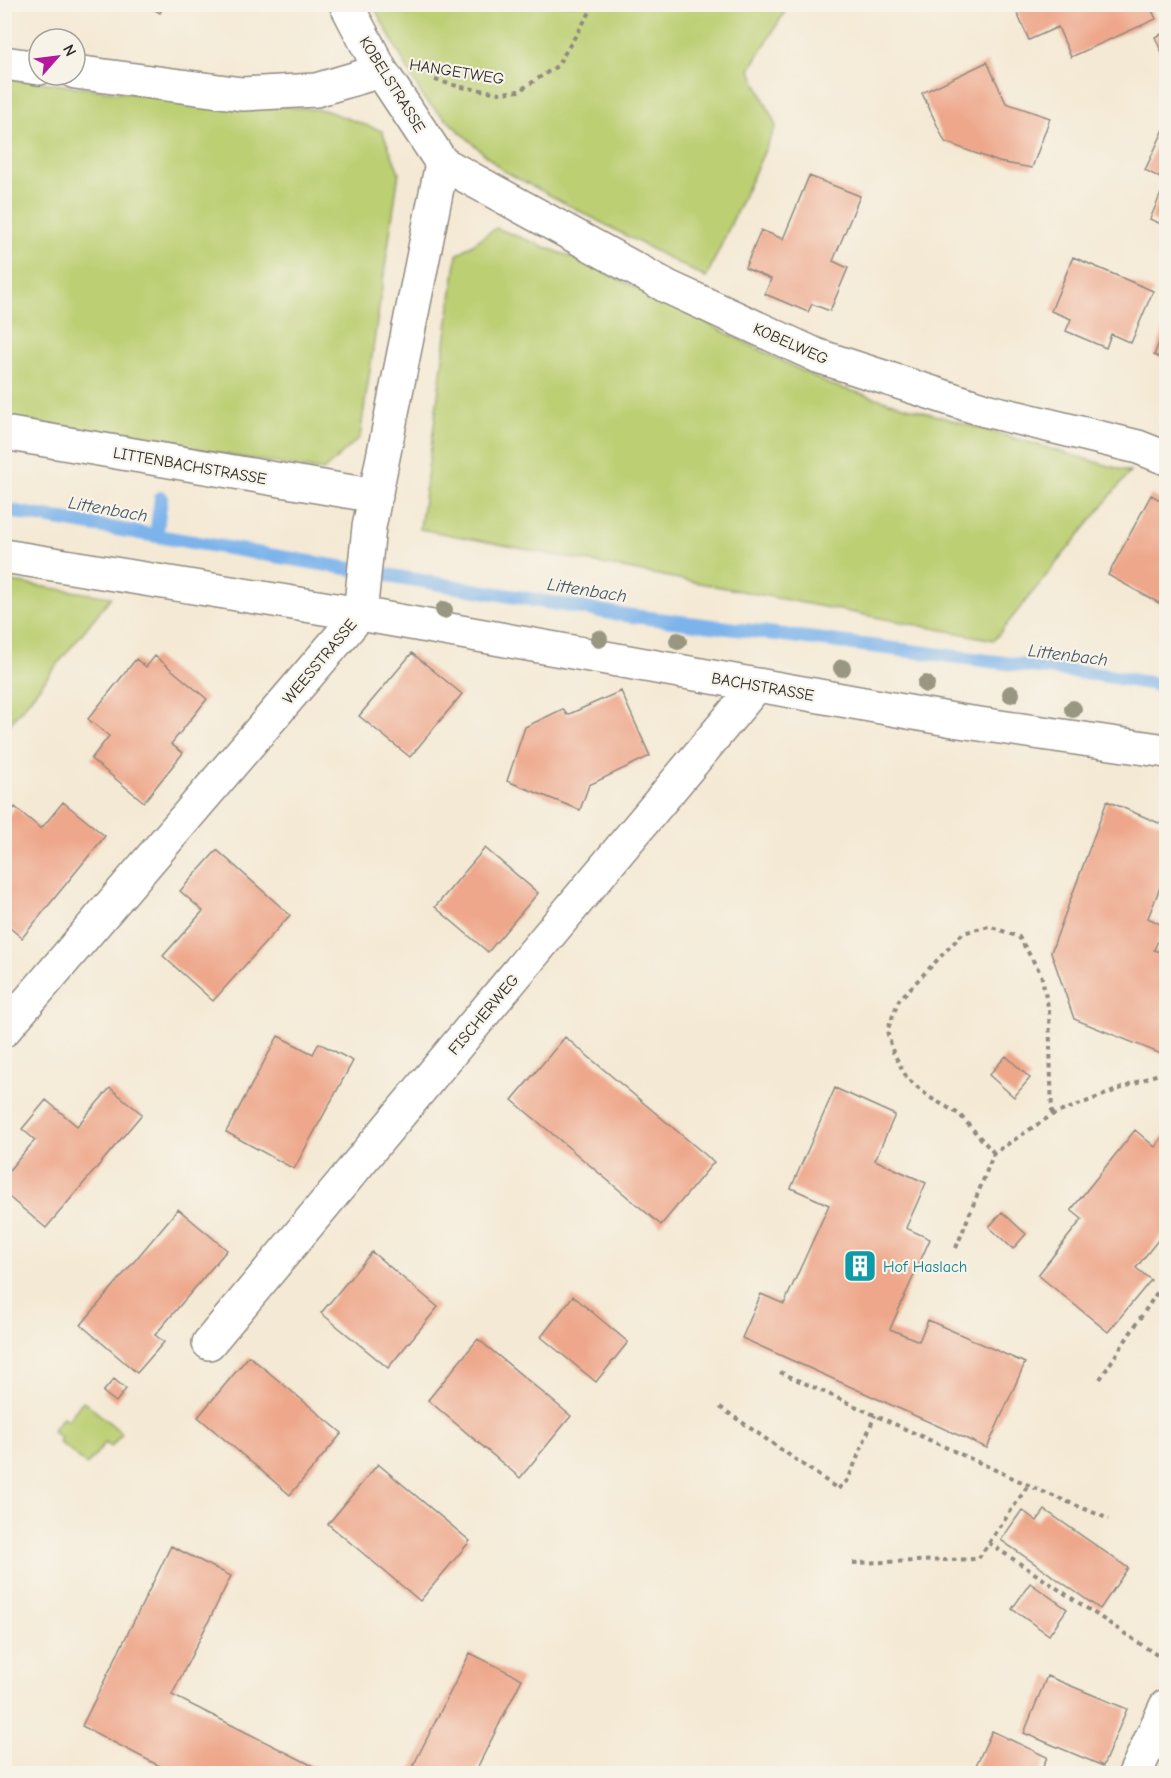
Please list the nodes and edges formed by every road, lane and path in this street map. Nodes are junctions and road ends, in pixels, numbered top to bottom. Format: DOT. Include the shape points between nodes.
graph roads {
  1 [pos="346,4"];
  2 [pos="595,4"];
  3 [pos="4,63"];
  4 [pos="27,66"];
  5 [pos="381,71"];
  6 [pos="87,74"];
  7 [pos="442,163"];
  8 [pos="4,433"];
  9 [pos="1167,458"];
  10 [pos="373,512"];
  11 [pos="4,556"];
  12 [pos="360,605"];
  13 [pos="757,685"];
  14 [pos="1167,751"];
  15 [pos="4,1030"];
  16 [pos="1167,1071"];
  17 [pos="1052,1115"];
  18 [pos="994,1153"];
  19 [pos="956,1248"];
  20 [pos="1167,1280"];
  21 [pos="209,1343"];
  22 [pos="780,1372"];
  23 [pos="1100,1379"];
  24 [pos="720,1407"];
  25 [pos="875,1415"];
  26 [pos="1029,1484"];
  27 [pos="1109,1519"];
  28 [pos="989,1543"];
  29 [pos="853,1563"];
  30 [pos="1167,1660"];
  31 [pos="1167,1706"];
  32 [pos="1140,1771"];
  1 -- 5 [label="street, KOBELSTRASSE"];
  2 -- 5 [label="path, HANGETWEG" via="556,66 519,91 462,87"];
  3 -- 4 [label="street"];
  5 -- 6 [label="street" via="316,90 242,94"];
  5 -- 7 [label="street, KOBELSTRASSE"];
  7 -- 9 [label="street, KOBELWEG" via="668,287 818,356 985,410 1138,447"];
  7 -- 10 [label="street, WEESSTRASSE"];
  8 -- 10 [label="street, LITTENBACHSTRASSE"];
  10 -- 12 [label="street, WEESSTRASSE"];
  11 -- 12 [label="street, BACHSTRASSE"];
  12 -- 13 [label="street, BACHSTRASSE"];
  12 -- 15 [label="street, WEESSTRASSE"];
  13 -- 14 [label="street, BACHSTRASSE" via="959,722"];
  13 -- 21 [label="street, FISCHERWEG"];
  16 -- 17 [label="path"];
  17 -- 18 [label="path"];
  17 -- 18 [label="path" via="1049,1011 1041,974 1019,937 989,926 963,933 899,1000 887,1031 907,1078 958,1114"];
  18 -- 19 [label="path"];
  20 -- 23 [label="path"];
  22 -- 25 [label="path"];
  24 -- 25 [label="path" via="838,1489 848,1480"];
  25 -- 26 [label="path"];
  26 -- 27 [label="path"];
  26 -- 28 [label="path"];
  28 -- 29 [label="path" via="978,1559"];
  28 -- 30 [label="path"];
  31 -- 32 [label="street"];
}
